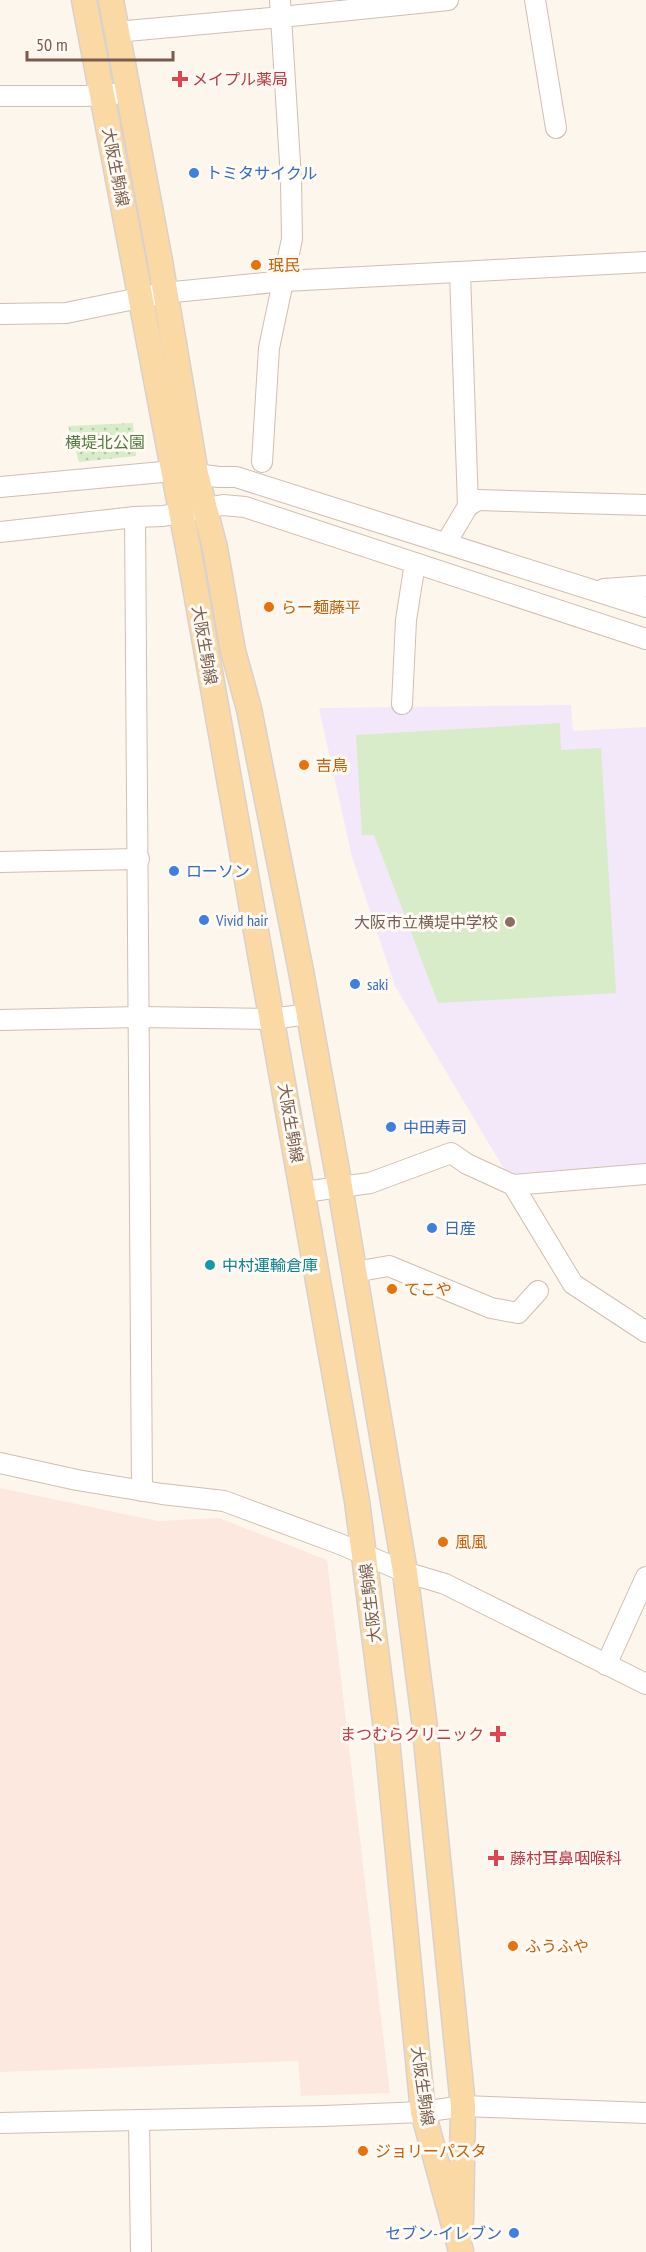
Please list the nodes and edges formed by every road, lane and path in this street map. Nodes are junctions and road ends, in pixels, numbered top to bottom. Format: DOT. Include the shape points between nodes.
graph roads {
  1 [pos="84,0"];
  2 [pos="111,0"];
  3 [pos="448,0"];
  4 [pos="535,0"];
  5 [pos="335,6"];
  6 [pos="280,8"];
  7 [pos="116,32"];
  8 [pos="128,93"];
  9 [pos="102,95"];
  10 [pos="0,96"];
  11 [pos="556,128"];
  12 [pos="646,262"];
  13 [pos="460,272"];
  14 [pos="285,281"];
  15 [pos="164,293"];
  16 [pos="140,297"];
  17 [pos="0,314"];
  18 [pos="262,462"];
  19 [pos="184,472"];
  20 [pos="0,487"];
  21 [pos="646,505"];
  22 [pos="468,506"];
  23 [pos="205,509"];
  24 [pos="181,513"];
  25 [pos="135,517"];
  26 [pos="401,529"];
  27 [pos="0,532"];
  28 [pos="446,543"];
  29 [pos="394,556"];
  30 [pos="416,563"];
  31 [pos="646,586"];
  32 [pos="594,590"];
  33 [pos="646,607"];
  34 [pos="646,639"];
  35 [pos="402,704"];
  36 [pos="138,859"];
  37 [pos="0,862"];
  38 [pos="308,1014"];
  39 [pos="140,1017"];
  40 [pos="272,1018"];
  41 [pos="0,1020"];
  42 [pos="646,1174"];
  43 [pos="513,1185"];
  44 [pos="340,1187"];
  45 [pos="304,1192"];
  46 [pos="354,1272"];
  47 [pos="538,1291"];
  48 [pos="646,1332"];
  49 [pos="0,1463"];
  50 [pos="142,1491"];
  51 [pos="364,1554"];
  52 [pos="405,1572"];
  53 [pos="645,1585"];
  54 [pos="606,1665"];
  55 [pos="646,1684"];
  56 [pos="463,2106"];
  57 [pos="423,2112"];
  58 [pos="646,2114"];
  59 [pos="139,2120"];
  60 [pos="0,2123"];
  61 [pos="461,2251"];
  62 [pos="141,2252"];
  1 -- 9 [label="main road, 大阪生駒線"];
  2 -- 7 [label="main road, 大阪生駒線"];
  3 -- 5 [label="street"];
  4 -- 11 [label="street"];
  5 -- 6 [label="street"];
  6 -- 7 [label="street"];
  6 -- 14 [label="street" via="291,178 292,239"];
  7 -- 8 [label="main road, 大阪生駒線"];
  8 -- 9 [label="street"];
  8 -- 15 [label="main road, 大阪生駒線"];
  9 -- 10 [label="street"];
  9 -- 16 [label="main road, 大阪生駒線"];
  12 -- 13 [label="street"];
  13 -- 14 [label="street"];
  13 -- 22 [label="street"];
  14 -- 15 [label="street"];
  14 -- 18 [label="street" via="269,348"];
  15 -- 16 [label="street"];
  15 -- 19 [label="main road, 大阪生駒線"];
  16 -- 17 [label="street" via="66,313"];
  16 -- 19 [label="main road, 大阪生駒線"];
  19 -- 20 [label="street"];
  19 -- 23 [label="main road, 大阪生駒線"];
  19 -- 24 [label="main road, 大阪生駒線"];
  19 -- 26 [label="street" via="236,477"];
  21 -- 22 [label="street" via="478,500"];
  22 -- 28 [label="street"];
  23 -- 24 [label="street"];
  23 -- 29 [label="street" via="223,505 244,507"];
  23 -- 38 [label="main road, 大阪生駒線" via="249,709"];
  24 -- 25 [label="street"];
  24 -- 40 [label="main road, 大阪生駒線"];
  25 -- 27 [label="street"];
  25 -- 36 [label="street"];
  26 -- 28 [label="street"];
  26 -- 29 [label="street"];
  28 -- 32 [label="street"];
  29 -- 30 [label="street"];
  30 -- 34 [label="street"];
  30 -- 35 [label="street" via="406,620"];
  31 -- 32 [label="street"];
  32 -- 33 [label="street"];
  36 -- 37 [label="street"];
  36 -- 39 [label="street"];
  38 -- 40 [label="street"];
  38 -- 44 [label="main road, 大阪生駒線"];
  39 -- 40 [label="street"];
  39 -- 41 [label="street"];
  39 -- 50 [label="street"];
  40 -- 45 [label="main road, 大阪生駒線"];
  42 -- 43 [label="street"];
  43 -- 44 [label="street" via="451,1153 370,1183"];
  43 -- 48 [label="street" via="573,1284"];
  44 -- 45 [label="street"];
  44 -- 46 [label="main road, 大阪生駒線"];
  45 -- 51 [label="main road, 大阪生駒線"];
  46 -- 47 [label="street" via="389,1266 490,1308 518,1313"];
  46 -- 52 [label="main road, 大阪生駒線"];
  49 -- 50 [label="street"];
  50 -- 51 [label="street" via="224,1501"];
  51 -- 52 [label="street"];
  51 -- 57 [label="main road, 大阪生駒線" via="386,1729"];
  52 -- 54 [label="street" via="445,1584"];
  52 -- 56 [label="main road, 大阪生駒線"];
  53 -- 54 [label="street"];
  54 -- 55 [label="street"];
  56 -- 57 [label="street"];
  56 -- 58 [label="street"];
  56 -- 61 [label="main road, 大阪生駒線"];
  57 -- 59 [label="street"];
  57 -- 61 [label="main road, 大阪生駒線"];
  59 -- 60 [label="street"];
  59 -- 62 [label="street"];
}
